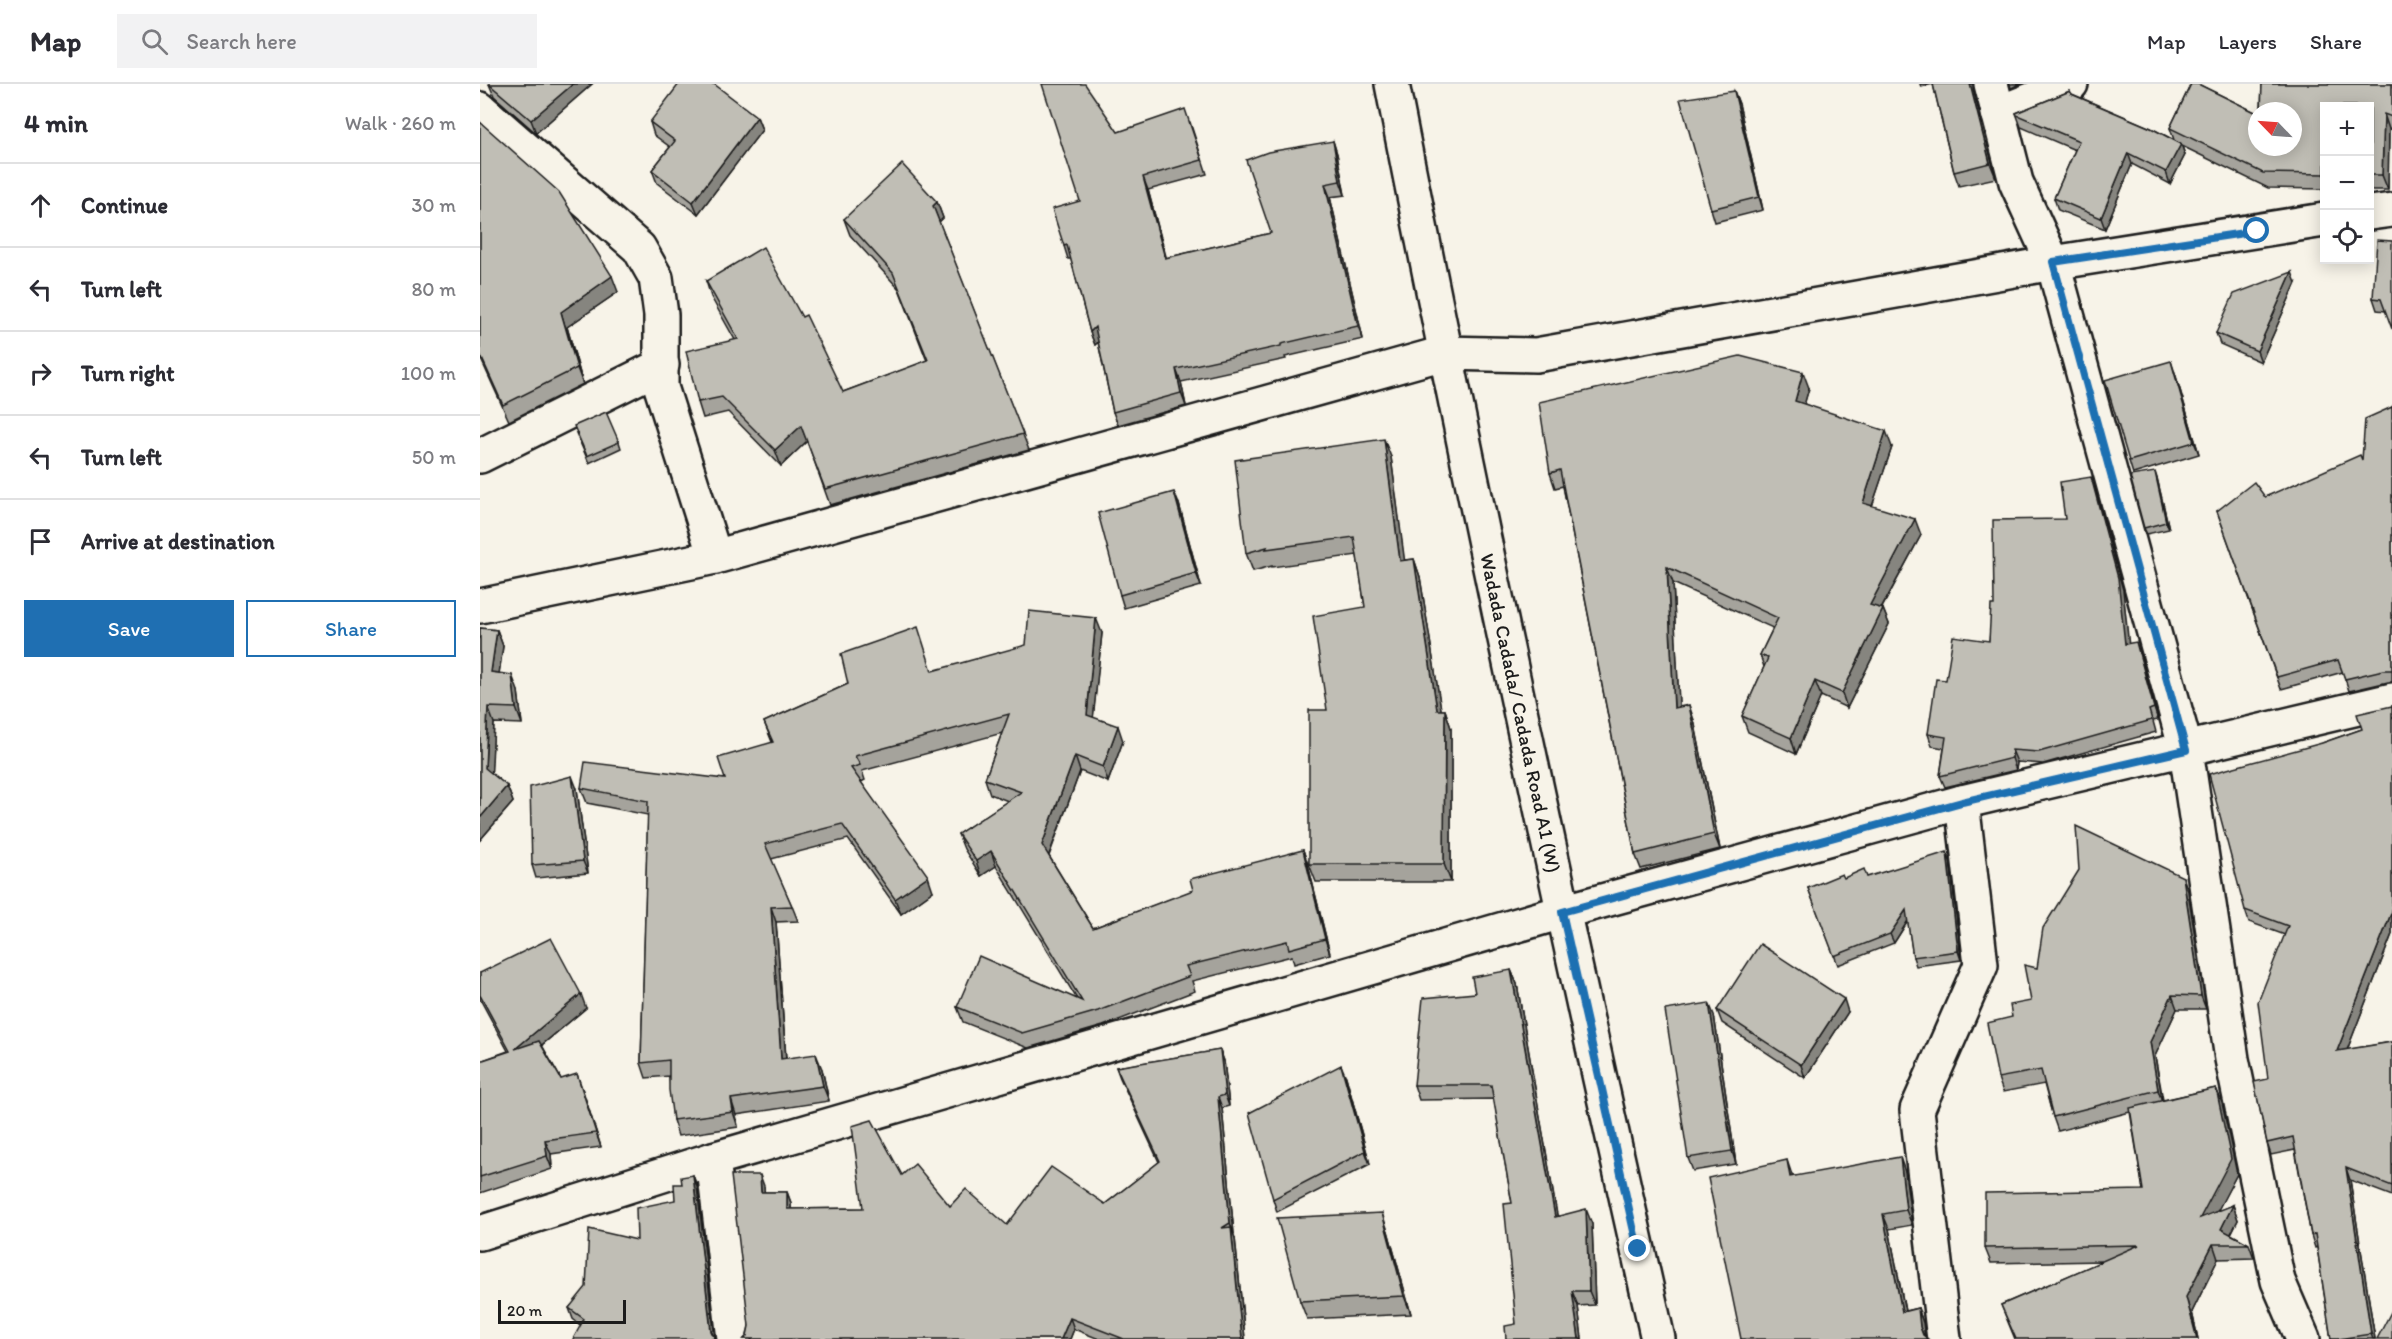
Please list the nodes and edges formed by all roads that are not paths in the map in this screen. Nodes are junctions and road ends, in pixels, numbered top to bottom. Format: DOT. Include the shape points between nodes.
graph roads {
  1 [pos="1392,84"];
  2 [pos="2071,84"];
  3 [pos="1995,98"];
  4 [pos="480,109"];
  5 [pos="2392,210"];
  6 [pos="2374,212"];
  7 [pos="2320,221"];
  8 [pos="2053,262"];
  9 [pos="1444,353"];
  10 [pos="662,365"];
  11 [pos="480,456"];
  12 [pos="715,556"];
  13 [pos="480,606"];
  14 [pos="2392,700"];
  15 [pos="2186,750"];
  16 [pos="1962,802"];
  17 [pos="1562,912"];
  18 [pos="713,1160"];
  19 [pos="480,1233"];
  20 [pos="734,1339"];
  21 [pos="1658,1339"];
  22 [pos="1944,1339"];
  23 [pos="2303,1339"];
  1 -- 9 [label="street, Wadada Cadada/ Cadada Road A1 (W)"];
  2 -- 3 [label="street"];
  3 -- 8 [label="street" via="2016,182"];
  4 -- 10 [label="street" via="639,248 656,278 662,315"];
  5 -- 6 [label="street"];
  7 -- 8 [label="street"];
  8 -- 9 [label="street" via="1536,355"];
  8 -- 15 [label="street"];
  9 -- 12 [label="street"];
  9 -- 17 [label="street, Wadada Cadada/ Cadada Road A1 (W)"];
  10 -- 11 [label="street"];
  10 -- 12 [label="street" via="661,387"];
  12 -- 13 [label="street"];
  14 -- 15 [label="street"];
  15 -- 16 [label="street"];
  15 -- 23 [label="street" via="2232,1059 2278,1281"];
  16 -- 17 [label="street"];
  16 -- 22 [label="street" via="1981,965 1917,1110"];
  17 -- 18 [label="street"];
  17 -- 21 [label="street, Wadada Cadada/ Cadada Road A1 (W)"];
  18 -- 19 [label="street"];
  18 -- 20 [label="street"];
}
